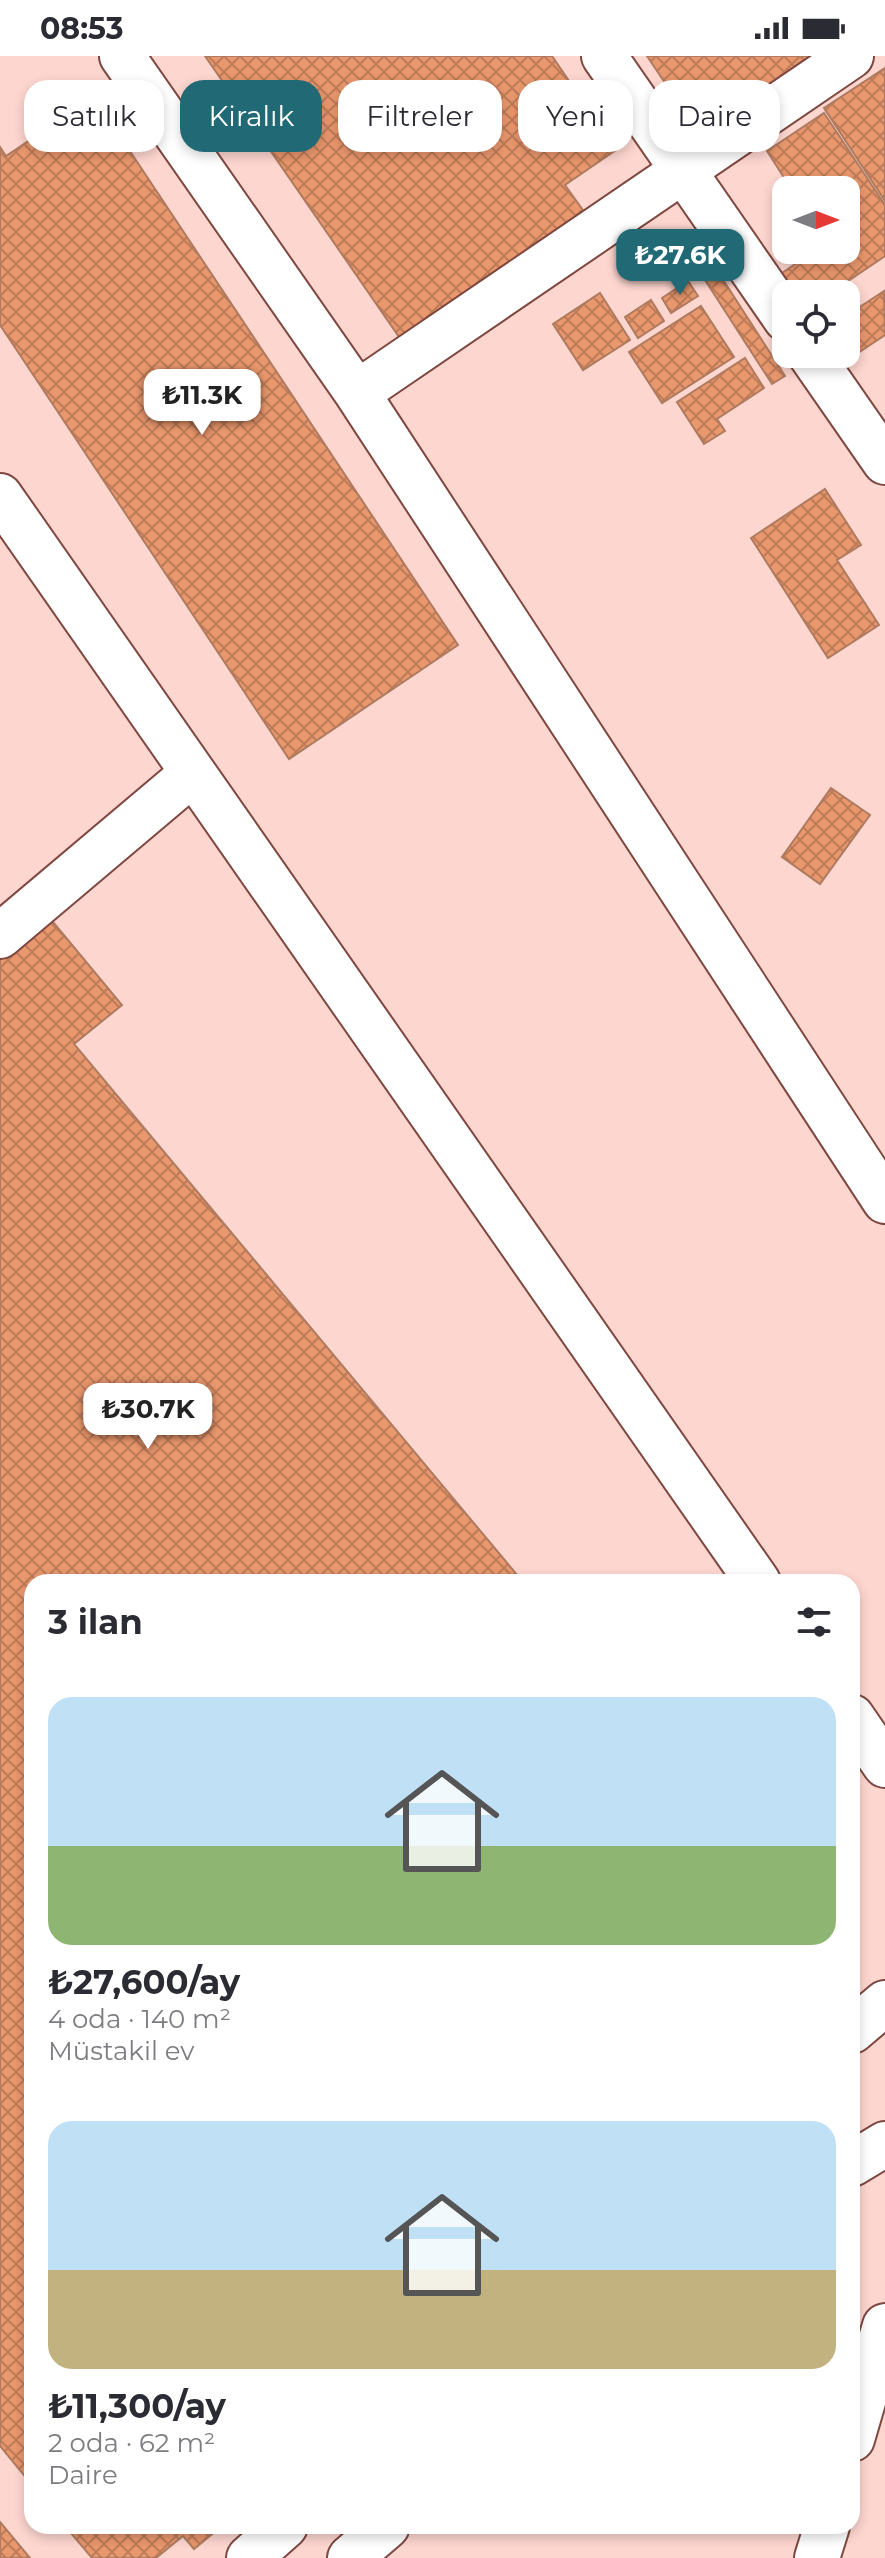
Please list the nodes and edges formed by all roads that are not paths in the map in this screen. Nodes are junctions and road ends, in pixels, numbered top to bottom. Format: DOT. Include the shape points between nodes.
graph roads {
  1 [pos="122,56"];
  2 [pos="604,56"];
  3 [pos="851,56"];
  4 [pos="683,171"];
  5 [pos="772,299"];
  6 [pos="820,368"];
  7 [pos="357,393"];
  8 [pos="885,462"];
  9 [pos="0,496"];
  10 [pos="193,773"];
  11 [pos="0,936"];
  12 [pos="885,1201"];
  13 [pos="752,1574"];
  14 [pos="860,1729"];
  15 [pos="885,1765"];
  16 [pos="885,2003"];
  17 [pos="860,2024"];
  18 [pos="885,2144"];
  19 [pos="860,2159"];
  20 [pos="885,2326"];
  21 [pos="860,2412"];
  22 [pos="276,2534"];
  23 [pos="378,2534"];
  24 [pos="824,2534"];
  25 [pos="249,2558"];
  26 [pos="350,2558"];
  27 [pos="817,2558"];
  1 -- 7 [label="street"];
  2 -- 4 [label="street"];
  3 -- 4 [label="street"];
  4 -- 5 [label="street"];
  4 -- 7 [label="street"];
  6 -- 8 [label="street"];
  7 -- 12 [label="street"];
  9 -- 10 [label="street"];
  10 -- 11 [label="street"];
  10 -- 13 [label="street"];
  14 -- 15 [label="street"];
  16 -- 17 [label="street"];
  18 -- 19 [label="street"];
  20 -- 21 [label="street"];
  22 -- 25 [label="street"];
  23 -- 26 [label="street"];
  24 -- 27 [label="street"];
}
